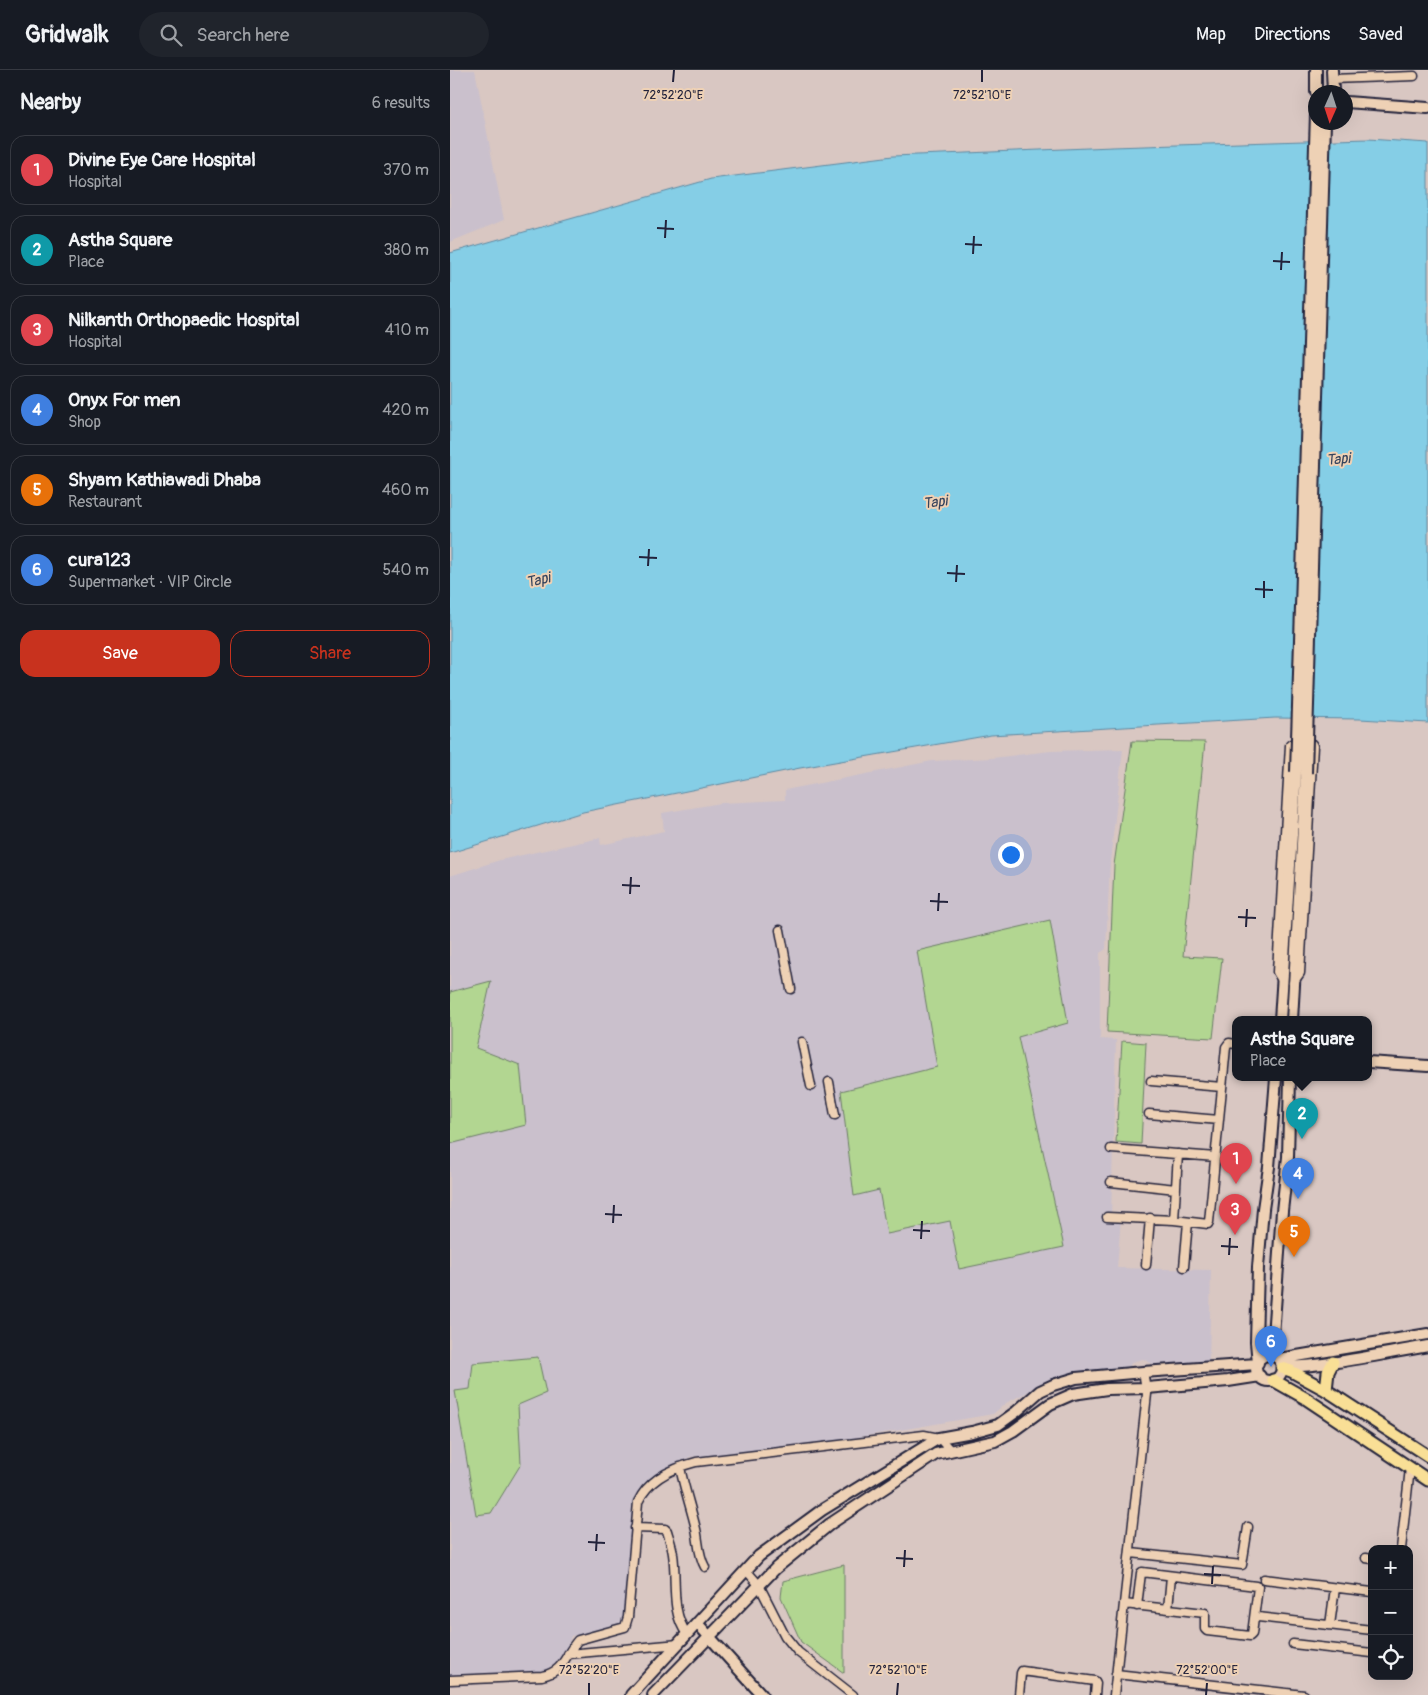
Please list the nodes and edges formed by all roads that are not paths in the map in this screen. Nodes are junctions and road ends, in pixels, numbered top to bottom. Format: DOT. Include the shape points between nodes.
graph roads {
  1 [pos="1316,70"];
  2 [pos="1330,73"];
  3 [pos="1414,76"];
  4 [pos="1316,85"];
  5 [pos="1353,103"];
  6 [pos="1428,108"];
  7 [pos="1316,130"];
  8 [pos="1325,130"];
  9 [pos="1301,772"];
  10 [pos="780,930"];
  11 [pos="1288,983"];
  12 [pos="791,989"];
  13 [pos="1281,1016"];
  14 [pos="1292,1016"];
  15 [pos="802,1042"];
  16 [pos="1232,1043"];
  17 [pos="1372,1062"];
  18 [pos="1428,1066"];
  19 [pos="1151,1081"];
  20 [pos="1276,1081"];
  21 [pos="1290,1081"];
  22 [pos="828,1082"];
  23 [pos="811,1086"];
  24 [pos="1222,1087"];
  25 [pos="1149,1114"];
  26 [pos="835,1116"];
  27 [pos="1220,1120"];
  28 [pos="1111,1149"];
  29 [pos="1178,1154"];
  30 [pos="1216,1158"];
  31 [pos="1111,1182"];
  32 [pos="1176,1189"];
  33 [pos="1107,1217"];
  34 [pos="1150,1218"];
  35 [pos="1174,1220"];
  36 [pos="1188,1222"];
  37 [pos="1146,1265"];
  38 [pos="1184,1267"];
  39 [pos="1428,1334"];
  40 [pos="1377,1343"];
  41 [pos="1428,1346"];
  42 [pos="1379,1354"];
  43 [pos="1333,1362"];
  44 [pos="1280,1363"];
  45 [pos="1257,1364"];
  46 [pos="1143,1372"];
  47 [pos="1260,1376"];
  48 [pos="1273,1380"];
  49 [pos="1147,1388"];
  50 [pos="1326,1390"];
  51 [pos="939,1438"];
  52 [pos="951,1451"];
  53 [pos="1428,1456"];
  54 [pos="680,1467"];
  55 [pos="1410,1468"];
  56 [pos="1428,1480"];
  57 [pos="1248,1527"];
  58 [pos="635,1528"];
  59 [pos="1400,1545"];
  60 [pos="1131,1553"];
  61 [pos="705,1567"];
  62 [pos="746,1570"];
  63 [pos="1171,1576"];
  64 [pos="1264,1579"];
  65 [pos="759,1585"];
  66 [pos="1335,1588"];
  67 [pos="1368,1592"];
  68 [pos="1124,1604"];
  69 [pos="1138,1606"];
  70 [pos="1168,1609"];
  71 [pos="1258,1617"];
  72 [pos="697,1624"];
  73 [pos="1330,1625"];
  74 [pos="1368,1630"];
  75 [pos="687,1634"];
  76 [pos="710,1637"];
  77 [pos="679,1644"];
  78 [pos="1292,1644"];
  79 [pos="1368,1653"];
  80 [pos="568,1654"];
  81 [pos="1116,1674"];
  82 [pos="450,1680"];
  83 [pos="631,1695"];
  84 [pos="653,1695"];
  85 [pos="762,1695"];
  86 [pos="853,1695"];
  87 [pos="1019,1695"];
  88 [pos="1095,1695"];
  89 [pos="1114,1695"];
  90 [pos="1304,1695"];
  1 -- 4 [label="main road"];
  2 -- 3 [label="street"];
  5 -- 6 [label="main road"];
  7 -- 9 [label="main road, bridge"];
  8 -- 9 [label="main road, bridge"];
  9 -- 11 [label="main road"];
  10 -- 12 [label="street"];
  11 -- 11 [label="street" via="1300,973 1312,744 1290,745 1277,972"];
  11 -- 13 [label="main road"];
  11 -- 14 [label="main road"];
  15 -- 23 [label="street"];
  16 -- 24 [label="street" via="1226,1047"];
  17 -- 18 [label="main road"];
  19 -- 24 [label="street"];
  20 -- 45 [label="main road" via="1258,1267"];
  21 -- 44 [label="main road" via="1288,1157 1273,1336"];
  22 -- 26 [label="street"];
  24 -- 27 [label="street"];
  25 -- 27 [label="street"];
  27 -- 30 [label="street"];
  28 -- 29 [label="street"];
  29 -- 30 [label="street"];
  29 -- 32 [label="street"];
  30 -- 36 [label="street" via="1211,1220 1208,1224"];
  31 -- 32 [label="street"];
  32 -- 35 [label="street"];
  33 -- 34 [label="street"];
  34 -- 35 [label="street"];
  34 -- 37 [label="street"];
  35 -- 36 [label="street"];
  36 -- 38 [label="street"];
  39 -- 40 [label="main road"];
  40 -- 42 [label="main road"];
  40 -- 44 [label="main road"];
  41 -- 42 [label="main road"];
  42 -- 43 [label="main road"];
  43 -- 44 [label="main road" via="1297,1366"];
  43 -- 50 [label="main road"];
  44 -- 45 [label="main road" via="1267,1355"];
  44 -- 48 [label="main road" via="1280,1375"];
  44 -- 50 [label="main road"];
  45 -- 46 [label="main road"];
  45 -- 47 [label="main road"];
  46 -- 49 [label="street"];
  46 -- 51 [label="main road" via="1076,1378 1053,1385 1040,1391 998,1425"];
  47 -- 48 [label="main road"];
  47 -- 49 [label="main road"];
  48 -- 55 [label="main road"];
  49 -- 52 [label="main road" via="1073,1394 1050,1404 995,1442"];
  49 -- 60 [label="street"];
  50 -- 53 [label="main road"];
  51 -- 52 [label="street"];
  51 -- 54 [label="street" via="924,1436 696,1462"];
  51 -- 62 [label="main road" via="822,1510 759,1556"];
  52 -- 65 [label="main road" via="936,1454 830,1524"];
  54 -- 58 [label="street" via="644,1491 638,1502"];
  54 -- 61 [label="street" via="699,1554"];
  55 -- 56 [label="main road"];
  55 -- 59 [label="street"];
  57 -- 60 [label="street" via="1242,1565"];
  58 -- 75 [label="street" via="667,1531 673,1554 677,1615"];
  58 -- 80 [label="street" via="625,1627 581,1638"];
  60 -- 68 [label="street"];
  62 -- 65 [label="street"];
  62 -- 72 [label="main road"];
  63 -- 69 [label="street" via="1141,1573"];
  63 -- 70 [label="street"];
  63 -- 70 [label="street" via="1257,1586 1252,1634 1207,1631 1205,1612"];
  64 -- 66 [label="street"];
  65 -- 76 [label="main road"];
  65 -- 86 [label="street" via="785,1636 798,1652"];
  66 -- 67 [label="street"];
  66 -- 73 [label="street"];
  68 -- 69 [label="street"];
  68 -- 81 [label="street"];
  69 -- 70 [label="street"];
  71 -- 73 [label="street"];
  72 -- 75 [label="main road"];
  72 -- 76 [label="main road"];
  73 -- 74 [label="street"];
  75 -- 77 [label="main road"];
  76 -- 84 [label="main road"];
  76 -- 85 [label="main road"];
  77 -- 80 [label="street"];
  77 -- 83 [label="main road"];
  78 -- 79 [label="street"];
  80 -- 82 [label="street" via="558,1670 542,1676"];
  81 -- 89 [label="street"];
  81 -- 90 [label="street"];
  87 -- 88 [label="street" via="1022,1672 1095,1681"];
}
